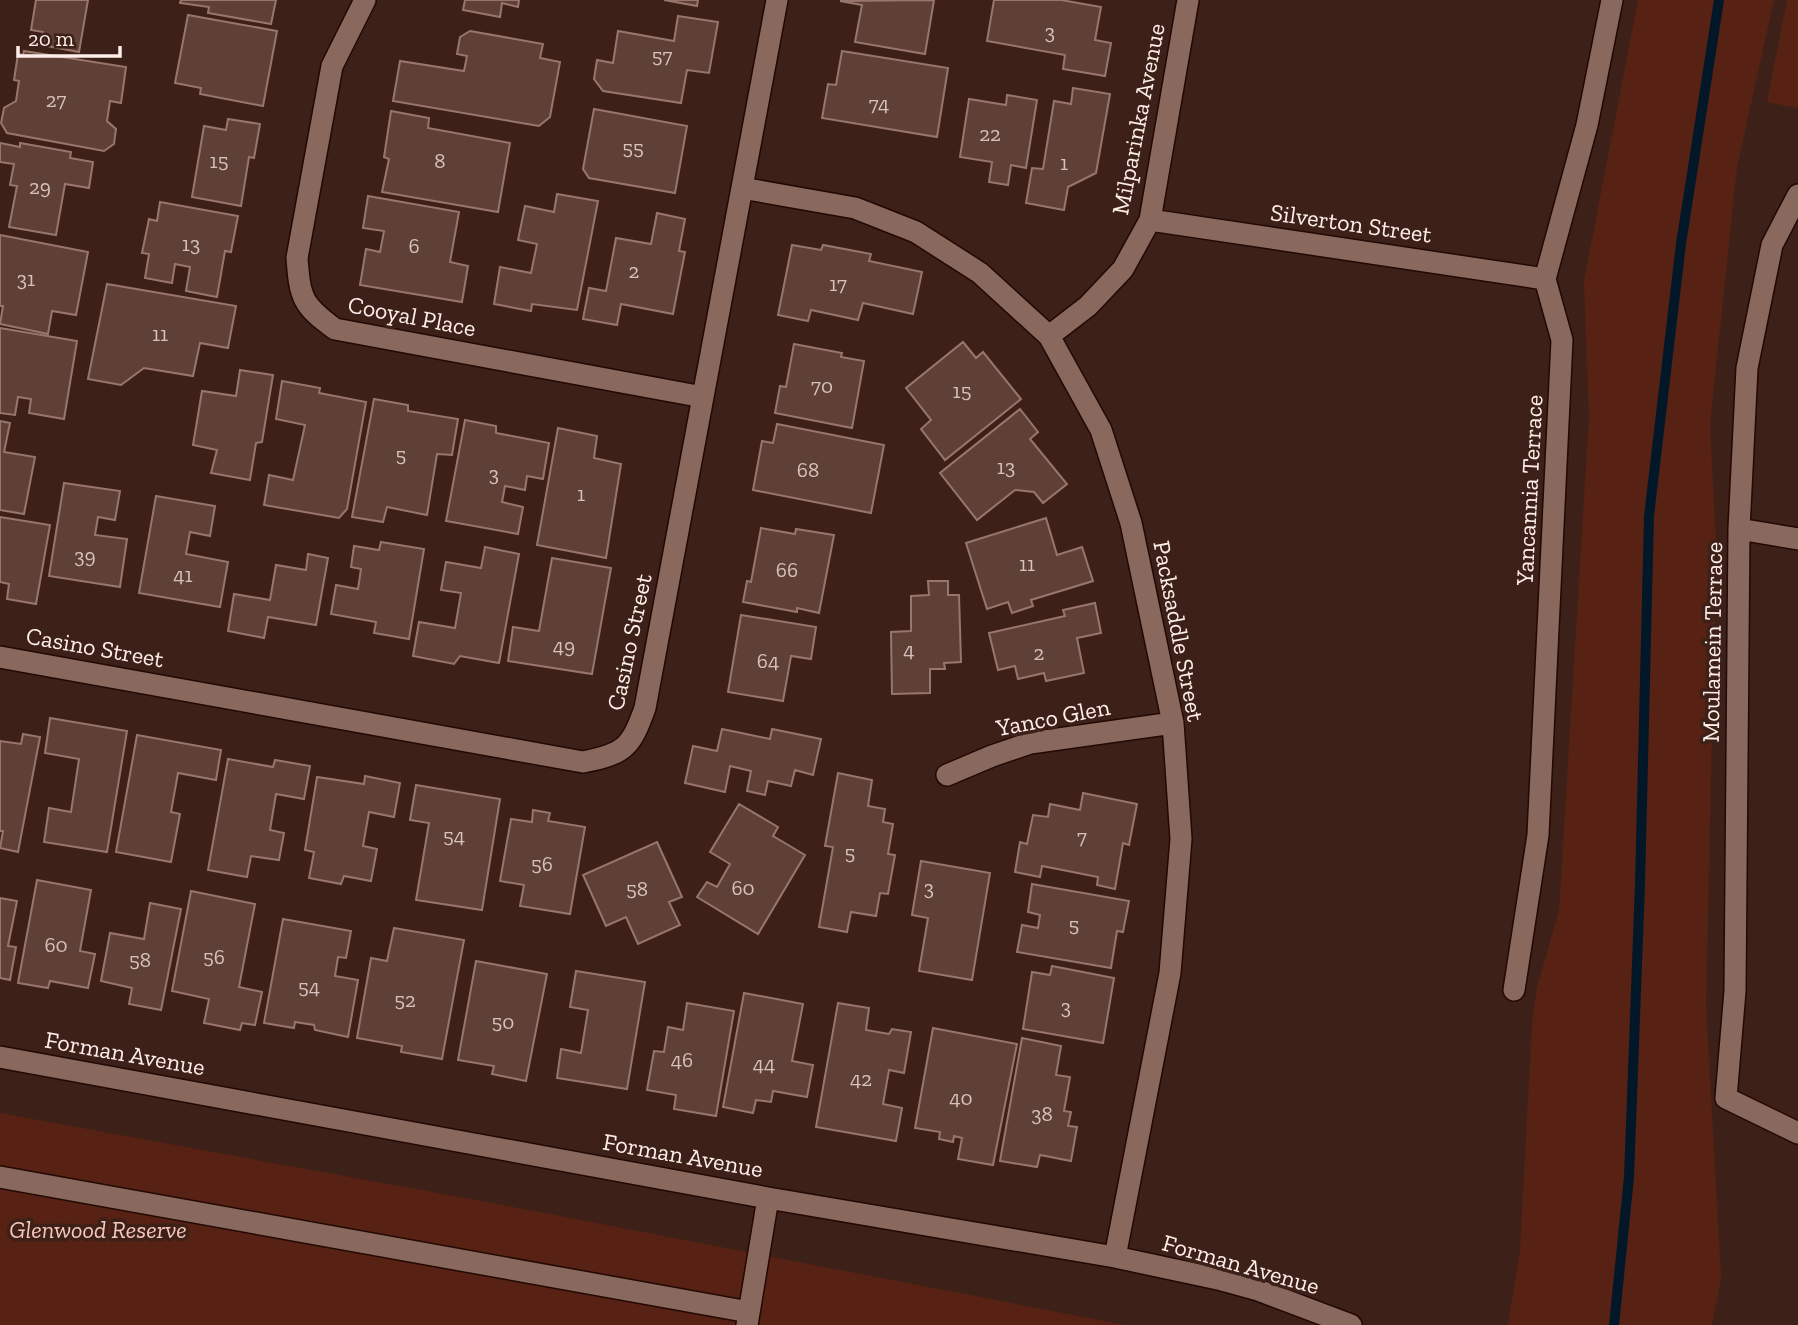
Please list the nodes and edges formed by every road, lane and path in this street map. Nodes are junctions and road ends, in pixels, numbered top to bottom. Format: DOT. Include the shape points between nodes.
graph roads {
  1 [pos="365,0"];
  2 [pos="777,0"];
  3 [pos="1188,0"];
  4 [pos="1612,0"];
  5 [pos="742,188"];
  6 [pos="1798,195"];
  7 [pos="1150,220"];
  8 [pos="1545,279"];
  9 [pos="1049,336"];
  10 [pos="702,397"];
  11 [pos="1739,528"];
  12 [pos="1798,539"];
  13 [pos="0,657"];
  14 [pos="1173,723"];
  15 [pos="947,775"];
  16 [pos="1514,990"];
  17 [pos="0,1057"];
  18 [pos="1798,1133"];
  19 [pos="0,1177"];
  20 [pos="768,1198"];
  21 [pos="1115,1257"];
  22 [pos="748,1319"];
  23 [pos="1351,1325"];
  1 -- 10 [label="street, Cooyal Place" via="332,66 297,258 299,289 311,311 335,329"];
  2 -- 5 [label="street, Casino Street"];
  3 -- 7 [label="street, Milparinka Avenue"];
  4 -- 8 [label="street" via="1587,125"];
  5 -- 9 [label="street, Packsaddle Street" via="855,208 916,232 980,274"];
  5 -- 10 [label="street, Casino Street"];
  6 -- 11 [label="street, Moulamein Terrace" via="1772,245 1748,368"];
  7 -- 8 [label="street, Silverton Street"];
  7 -- 9 [label="street, Milparinka Avenue" via="1123,269 1088,306"];
  8 -- 16 [label="street, Yancannia Terrace" via="1562,340 1538,835"];
  9 -- 14 [label="street, Packsaddle Street" via="1101,430 1131,523"];
  10 -- 13 [label="street, Casino Street" via="645,708 625,748 607,757 583,762"];
  11 -- 12 [label="street"];
  11 -- 18 [label="street, Moulamein Terrace" via="1735,991 1726,1098"];
  14 -- 15 [label="street, Yanco Glen" via="1030,743"];
  14 -- 21 [label="street, Packsaddle Street" via="1181,839 1170,974"];
  17 -- 20 [label="street, Forman Avenue"];
  19 -- 22 [label="street"];
  20 -- 21 [label="street, Forman Avenue"];
  20 -- 22 [label="street"];
  21 -- 23 [label="street, Forman Avenue" via="1238,1285"];
}
